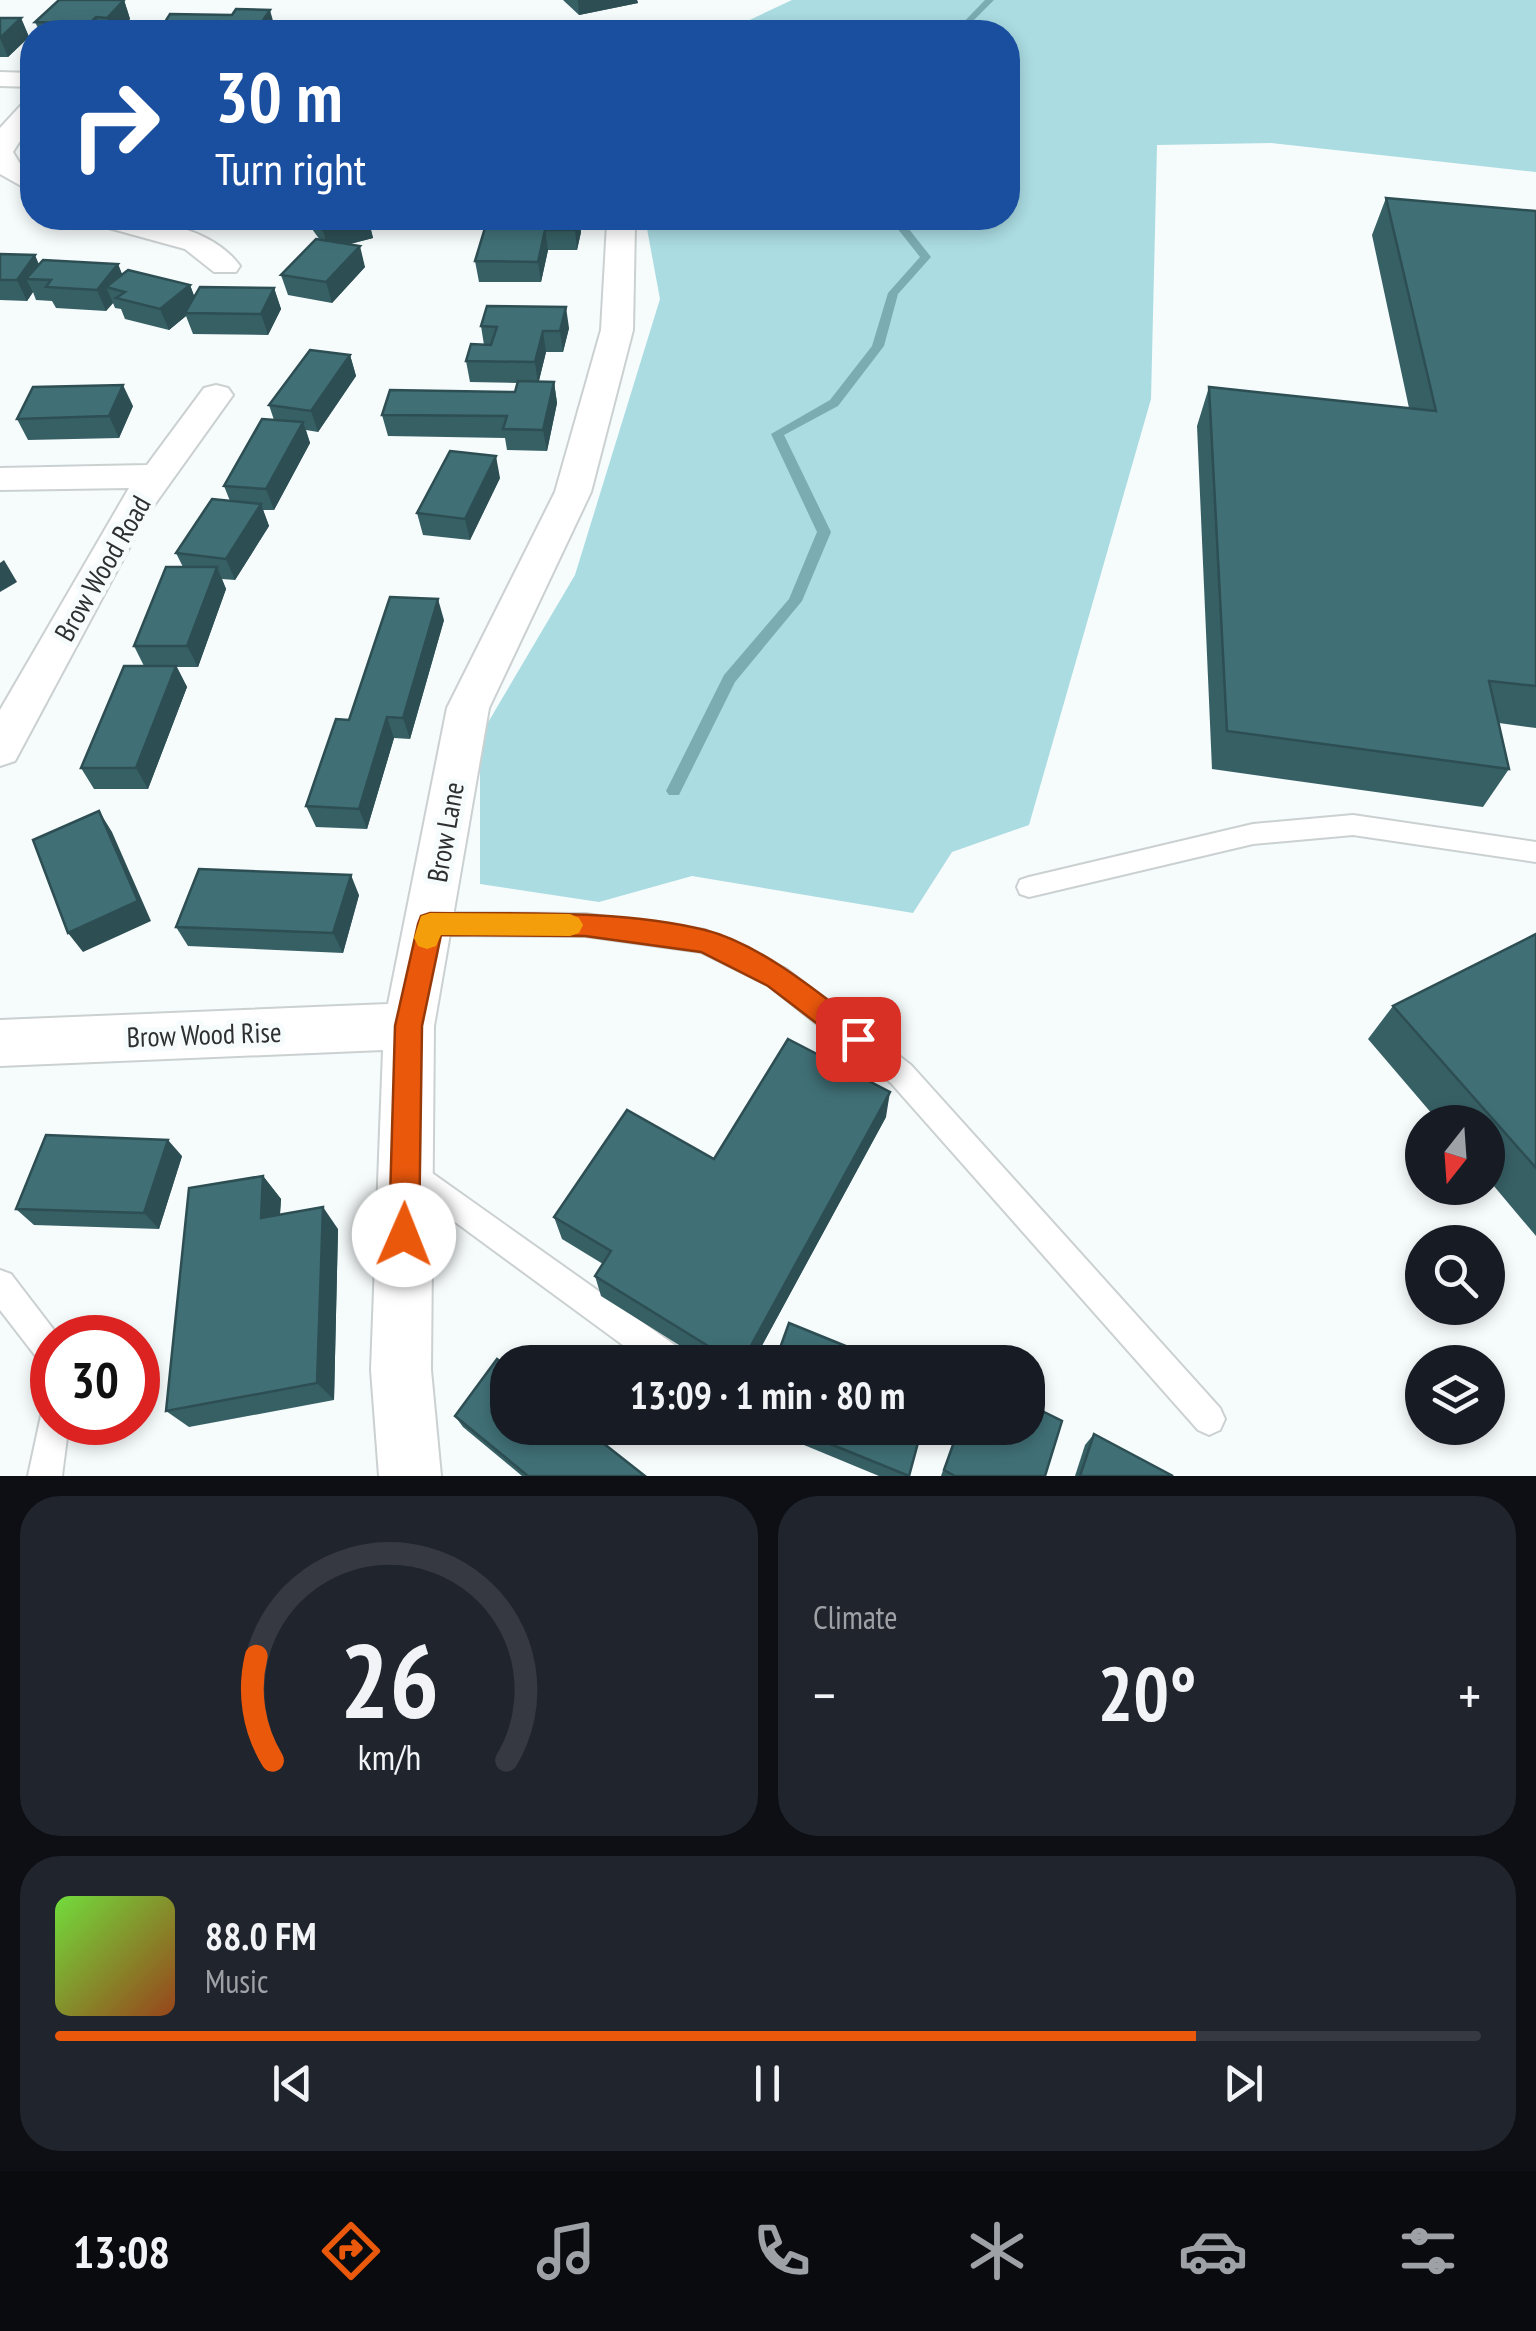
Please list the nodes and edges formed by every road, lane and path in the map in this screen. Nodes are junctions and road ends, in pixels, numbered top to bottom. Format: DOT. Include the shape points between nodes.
graph roads {
  1 [pos="20,121"];
  2 [pos="20,184"];
  3 [pos="148,230"];
  4 [pos="621,230"];
  5 [pos="225,266"];
  6 [pos="216,396"];
  7 [pos="158,476"];
  8 [pos="0,479"];
  9 [pos="0,749"];
  10 [pos="1536,852"];
  11 [pos="1029,887"];
  12 [pos="430,924"];
  13 [pos="409,1026"];
  14 [pos="0,1042"];
  15 [pos="406,1168"];
  16 [pos="0,1284"];
  17 [pos="30,1323"];
  18 [pos="649,1345"];
  19 [pos="1208,1420"];
  20 [pos="50,1445"];
  21 [pos="46,1476"];
  22 [pos="410,1476"];
  1 -- 2 [label="street" via="0,152"];
  3 -- 5 [label="street" via="195,243"];
  4 -- 12 [label="street, Brow Lane" via="617,330 574,492 468,708"];
  6 -- 7 [label="street, Brow Wood Road"];
  7 -- 8 [label="street"];
  7 -- 9 [label="street, Brow Wood Road" via="129,514"];
  10 -- 11 [label="lane" via="1352,825 1253,834"];
  12 -- 13 [label="street, Brow Lane"];
  12 -- 19 [label="lane" via="585,926 705,941 777,978 901,1074"];
  13 -- 14 [label="street, Brow Wood Rise"];
  13 -- 15 [label="street, Brow Lane"];
  15 -- 18 [label="lane"];
  15 -- 22 [label="street, Brow Lane" via="401,1370"];
  16 -- 17 [label="lane"];
  20 -- 21 [label="lane"];
}
